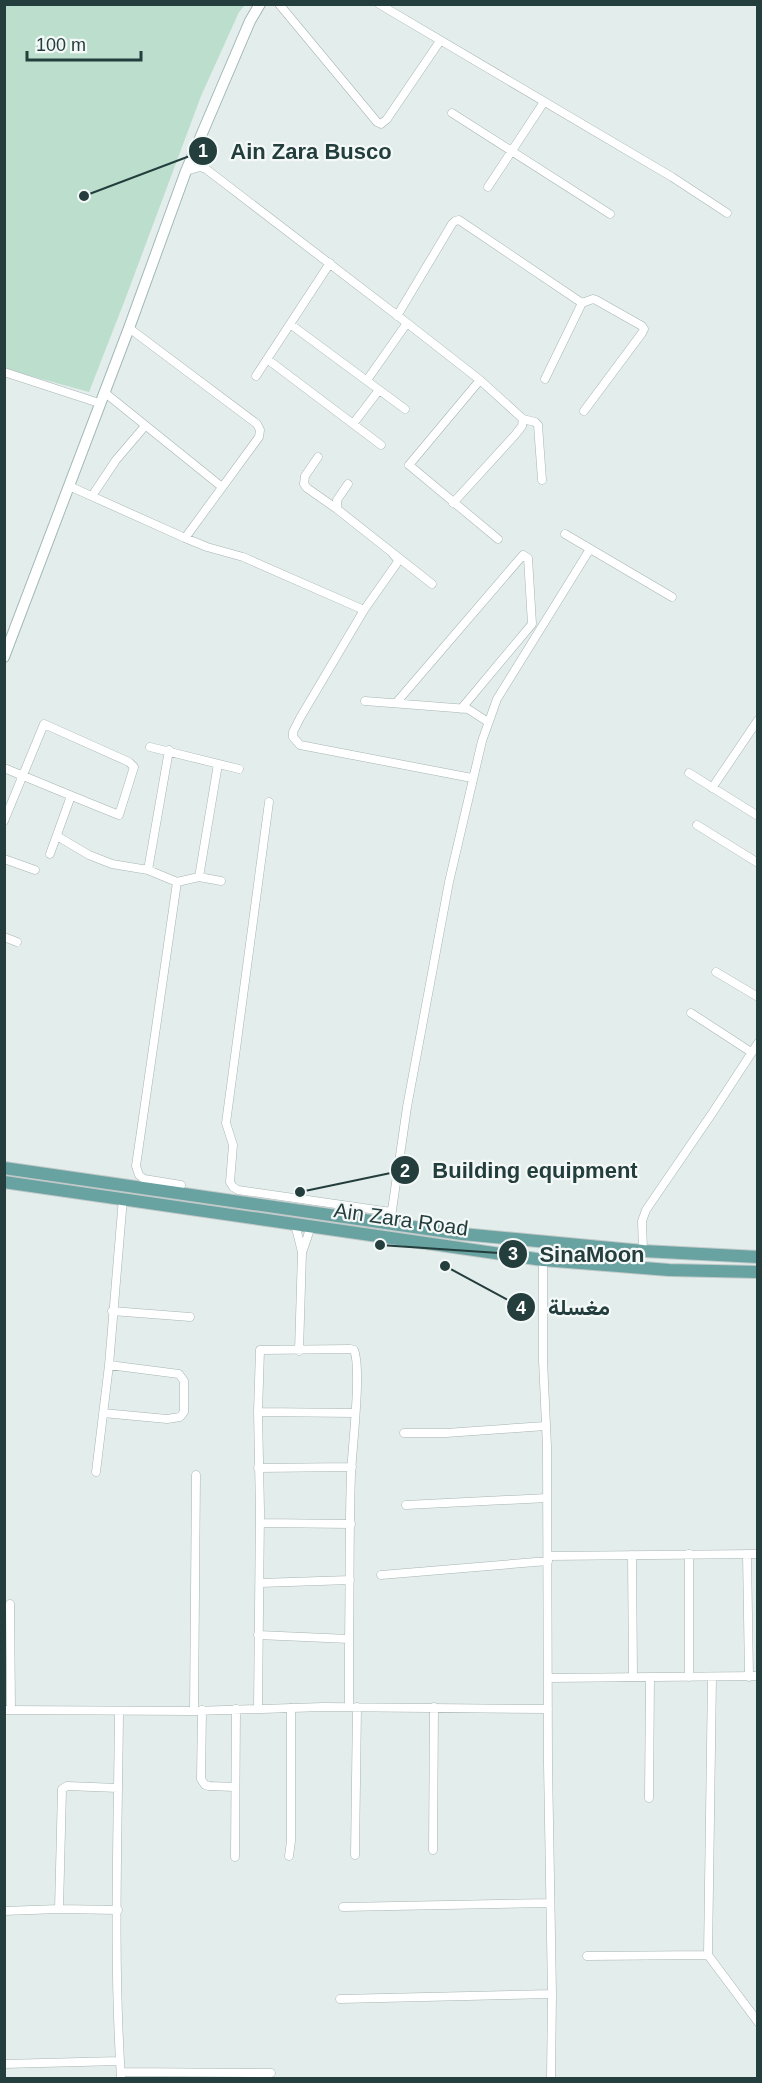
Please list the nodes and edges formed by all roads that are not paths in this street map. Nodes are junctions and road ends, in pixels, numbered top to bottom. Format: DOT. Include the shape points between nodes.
graph roads {
  1 [pos="260,4"];
  2 [pos="279,4"];
  3 [pos="379,4"];
  4 [pos="440,41"];
  5 [pos="544,102"];
  6 [pos="452,113"];
  7 [pos="512,151"];
  8 [pos="186,171"];
  9 [pos="488,187"];
  10 [pos="727,213"];
  11 [pos="610,214"];
  12 [pos="330,263"];
  13 [pos="582,303"];
  14 [pos="397,316"];
  15 [pos="407,323"];
  16 [pos="290,324"];
  17 [pos="129,328"];
  18 [pos="267,359"];
  19 [pos="4,372"];
  20 [pos="256,376"];
  21 [pos="545,379"];
  22 [pos="367,380"];
  23 [pos="480,380"];
  24 [pos="380,390"];
  25 [pos="104,392"];
  26 [pos="99,403"];
  27 [pos="405,409"];
  28 [pos="584,411"];
  29 [pos="523,419"];
  30 [pos="353,424"];
  31 [pos="144,426"];
  32 [pos="381,445"];
  33 [pos="318,457"];
  34 [pos="542,480"];
  35 [pos="348,484"];
  36 [pos="69,486"];
  37 [pos="222,487"];
  38 [pos="92,496"];
  39 [pos="453,503"];
  40 [pos="337,509"];
  41 [pos="565,534"];
  42 [pos="185,538"];
  43 [pos="498,539"];
  44 [pos="590,549"];
  45 [pos="393,554"];
  46 [pos="432,584"];
  47 [pos="672,597"];
  48 [pos="364,610"];
  49 [pos="4,657"];
  50 [pos="365,701"];
  51 [pos="396,704"];
  52 [pos="462,709"];
  53 [pos="488,722"];
  54 [pos="757,723"];
  55 [pos="150,747"];
  56 [pos="169,750"];
  57 [pos="218,764"];
  58 [pos="4,768"];
  59 [pos="240,769"];
  60 [pos="689,773"];
  61 [pos="24,776"];
  62 [pos="472,778"];
  63 [pos="712,788"];
  64 [pos="71,796"];
  65 [pos="269,802"];
  66 [pos="758,816"];
  67 [pos="4,821"];
  68 [pos="698,825"];
  69 [pos="57,836"];
  70 [pos="50,854"];
  71 [pos="4,859"];
  72 [pos="758,863"];
  73 [pos="35,870"];
  74 [pos="148,870"];
  75 [pos="199,878"];
  76 [pos="221,881"];
  77 [pos="177,882"];
  78 [pos="4,937"];
  79 [pos="17,942"];
  80 [pos="717,972"];
  81 [pos="758,997"];
  82 [pos="690,1013"];
  83 [pos="758,1043"];
  84 [pos="751,1053"];
  85 [pos="4,1168"];
  86 [pos="4,1182"];
  87 [pos="181,1185"];
  88 [pos="123,1198"];
  89 [pos="390,1218"];
  90 [pos="295,1224"];
  91 [pos="311,1226"];
  92 [pos="643,1251"];
  93 [pos="302,1252"];
  94 [pos="758,1257"];
  95 [pos="543,1260"];
  96 [pos="758,1272"];
  97 [pos="112,1311"];
  98 [pos="190,1317"];
  99 [pos="299,1351"];
  100 [pos="109,1365"];
  101 [pos="258,1412"];
  102 [pos="103,1413"];
  103 [pos="355,1413"];
  104 [pos="545,1426"];
  105 [pos="404,1433"];
  106 [pos="352,1467"];
  107 [pos="258,1468"];
  108 [pos="96,1472"];
  109 [pos="196,1475"];
  110 [pos="547,1498"];
  111 [pos="406,1505"];
  112 [pos="260,1523"];
  113 [pos="351,1524"];
  114 [pos="688,1554"];
  115 [pos="747,1554"];
  116 [pos="758,1554"];
  117 [pos="632,1556"];
  118 [pos="548,1558"];
  119 [pos="381,1575"];
  120 [pos="350,1580"];
  121 [pos="260,1582"];
  122 [pos="10,1604"];
  123 [pos="258,1635"];
  124 [pos="350,1639"];
  125 [pos="633,1676"];
  126 [pos="753,1676"];
  127 [pos="689,1677"];
  128 [pos="712,1677"];
  129 [pos="549,1678"];
  130 [pos="650,1678"];
  131 [pos="353,1707"];
  132 [pos="434,1707"];
  133 [pos="258,1708"];
  134 [pos="291,1708"];
  135 [pos="548,1709"];
  136 [pos="8,1710"];
  137 [pos="198,1710"];
  138 [pos="236,1710"];
  139 [pos="119,1711"];
  140 [pos="234,1787"];
  141 [pos="118,1788"];
  142 [pos="649,1798"];
  143 [pos="433,1850"];
  144 [pos="355,1855"];
  145 [pos="289,1856"];
  146 [pos="235,1857"];
  147 [pos="550,1903"];
  148 [pos="343,1907"];
  149 [pos="59,1909"];
  150 [pos="118,1910"];
  151 [pos="4,1911"];
  152 [pos="708,1955"];
  153 [pos="587,1956"];
  154 [pos="552,1994"];
  155 [pos="340,1999"];
  156 [pos="758,2022"];
  157 [pos="119,2061"];
  158 [pos="4,2064"];
  159 [pos="271,2073"];
  160 [pos="121,2075"];
  161 [pos="551,2079"];
  1 -- 8 [label="main road"];
  2 -- 4 [label="street" via="381,124"];
  3 -- 4 [label="street"];
  4 -- 5 [label="street"];
  5 -- 7 [label="street"];
  5 -- 10 [label="street"];
  6 -- 7 [label="street"];
  7 -- 9 [label="street"];
  7 -- 11 [label="street"];
  8 -- 12 [label="street" via="206,169"];
  8 -- 17 [label="main road"];
  12 -- 14 [label="street"];
  12 -- 16 [label="street"];
  13 -- 14 [label="street" via="459,220 452,224"];
  13 -- 21 [label="street"];
  13 -- 28 [label="street" via="596,300 644,329"];
  14 -- 15 [label="street"];
  15 -- 22 [label="street"];
  15 -- 23 [label="street"];
  16 -- 18 [label="street"];
  16 -- 22 [label="street"];
  17 -- 25 [label="main road"];
  17 -- 37 [label="street" via="257,424 259,437"];
  18 -- 20 [label="street"];
  18 -- 30 [label="street"];
  19 -- 26 [label="street"];
  22 -- 24 [label="street"];
  23 -- 29 [label="street"];
  23 -- 39 [label="street" via="409,465"];
  24 -- 27 [label="street"];
  24 -- 30 [label="street"];
  25 -- 26 [label="main road"];
  25 -- 31 [label="street"];
  26 -- 36 [label="main road"];
  29 -- 34 [label="street" via="538,425"];
  29 -- 39 [label="street" via="515,435"];
  30 -- 32 [label="street"];
  31 -- 37 [label="street"];
  31 -- 38 [label="street"];
  33 -- 40 [label="street" via="304,484"];
  35 -- 40 [label="street" via="337,500"];
  36 -- 38 [label="street"];
  36 -- 49 [label="main road"];
  37 -- 42 [label="street"];
  38 -- 42 [label="street"];
  39 -- 43 [label="street"];
  40 -- 45 [label="street"];
  41 -- 44 [label="street"];
  42 -- 48 [label="street" via="243,557"];
  44 -- 47 [label="street"];
  44 -- 53 [label="street" via="497,699"];
  45 -- 46 [label="street"];
  45 -- 48 [label="street" via="397,563"];
  48 -- 62 [label="street" via="300,718 293,737 300,745"];
  50 -- 51 [label="street"];
  51 -- 52 [label="street"];
  51 -- 52 [label="street" via="523,555 528,558 532,624"];
  52 -- 53 [label="street"];
  53 -- 62 [label="street"];
  54 -- 63 [label="street"];
  55 -- 56 [label="street"];
  56 -- 57 [label="street"];
  56 -- 74 [label="street"];
  57 -- 59 [label="street"];
  57 -- 75 [label="street"];
  58 -- 61 [label="street"];
  60 -- 63 [label="street"];
  61 -- 64 [label="street"];
  61 -- 64 [label="street" via="44,724 134,767 119,815"];
  61 -- 67 [label="street"];
  62 -- 89 [label="street" via="407,1107"];
  63 -- 66 [label="street"];
  64 -- 69 [label="street"];
  65 -- 89 [label="street" via="226,1123 233,1145 230,1182 238,1190"];
  68 -- 72 [label="street"];
  69 -- 70 [label="street"];
  69 -- 74 [label="street" via="104,862"];
  71 -- 73 [label="street"];
  74 -- 77 [label="street"];
  75 -- 76 [label="street"];
  75 -- 77 [label="street"];
  77 -- 87 [label="street" via="136,1166 144,1179"];
  78 -- 79 [label="street"];
  80 -- 81 [label="street"];
  82 -- 84 [label="street"];
  83 -- 84 [label="street"];
  84 -- 92 [label="street" via="646,1210 642,1221"];
  85 -- 89 [label="main road, Ain Zara Road"];
  86 -- 88 [label="main road, Ain Zara Road"];
  88 -- 90 [label="main road, Ain Zara Road"];
  88 -- 97 [label="street"];
  89 -- 92 [label="main road, Ain Zara Road" via="489,1237"];
  90 -- 91 [label="main road, Ain Zara Road"];
  90 -- 93 [label="street"];
  91 -- 93 [label="street"];
  91 -- 95 [label="main road, Ain Zara Road"];
  92 -- 94 [label="main road, Ain Zara Road"];
  93 -- 99 [label="street"];
  95 -- 96 [label="main road, Ain Zara Road"];
  95 -- 104 [label="street"];
  97 -- 98 [label="street"];
  97 -- 100 [label="street"];
  99 -- 101 [label="street" via="260,1350"];
  99 -- 103 [label="street" via="354,1350"];
  100 -- 102 [label="street"];
  100 -- 102 [label="street" via="179,1374 184,1381 184,1412 180,1417 167,1419"];
  101 -- 103 [label="street"];
  101 -- 107 [label="street"];
  102 -- 108 [label="street"];
  103 -- 106 [label="street"];
  104 -- 105 [label="street"];
  104 -- 110 [label="street"];
  106 -- 107 [label="street"];
  106 -- 113 [label="street"];
  107 -- 112 [label="street"];
  109 -- 137 [label="street"];
  110 -- 111 [label="street"];
  110 -- 118 [label="street"];
  112 -- 113 [label="street"];
  112 -- 121 [label="street"];
  113 -- 120 [label="street"];
  114 -- 115 [label="street"];
  114 -- 117 [label="street"];
  114 -- 127 [label="street"];
  115 -- 116 [label="street"];
  115 -- 126 [label="street"];
  117 -- 118 [label="street"];
  117 -- 125 [label="street"];
  118 -- 119 [label="street"];
  118 -- 129 [label="street"];
  120 -- 121 [label="street"];
  120 -- 124 [label="street"];
  121 -- 123 [label="street"];
  122 -- 136 [label="street"];
  123 -- 124 [label="street"];
  123 -- 133 [label="street"];
  124 -- 131 [label="street"];
  125 -- 129 [label="street"];
  125 -- 130 [label="street"];
  126 -- 128 [label="street"];
  127 -- 128 [label="street"];
  127 -- 130 [label="street"];
  128 -- 152 [label="street"];
  129 -- 135 [label="street"];
  130 -- 142 [label="street"];
  131 -- 132 [label="street"];
  131 -- 134 [label="street"];
  131 -- 144 [label="street"];
  132 -- 135 [label="street"];
  132 -- 143 [label="street"];
  133 -- 134 [label="street"];
  133 -- 138 [label="street"];
  134 -- 145 [label="street"];
  135 -- 147 [label="street"];
  136 -- 139 [label="street"];
  137 -- 138 [label="street"];
  137 -- 139 [label="street"];
  137 -- 140 [label="street" via="201,1779 209,1786"];
  138 -- 140 [label="street"];
  139 -- 141 [label="street"];
  140 -- 146 [label="street"];
  141 -- 149 [label="street" via="62,1789"];
  141 -- 150 [label="street"];
  147 -- 148 [label="street"];
  147 -- 154 [label="street"];
  149 -- 150 [label="street"];
  149 -- 151 [label="street"];
  150 -- 157 [label="street"];
  152 -- 153 [label="street"];
  152 -- 156 [label="street"];
  154 -- 155 [label="street"];
  154 -- 161 [label="street"];
  157 -- 158 [label="street"];
  157 -- 160 [label="street"];
  159 -- 160 [label="street"];
}
